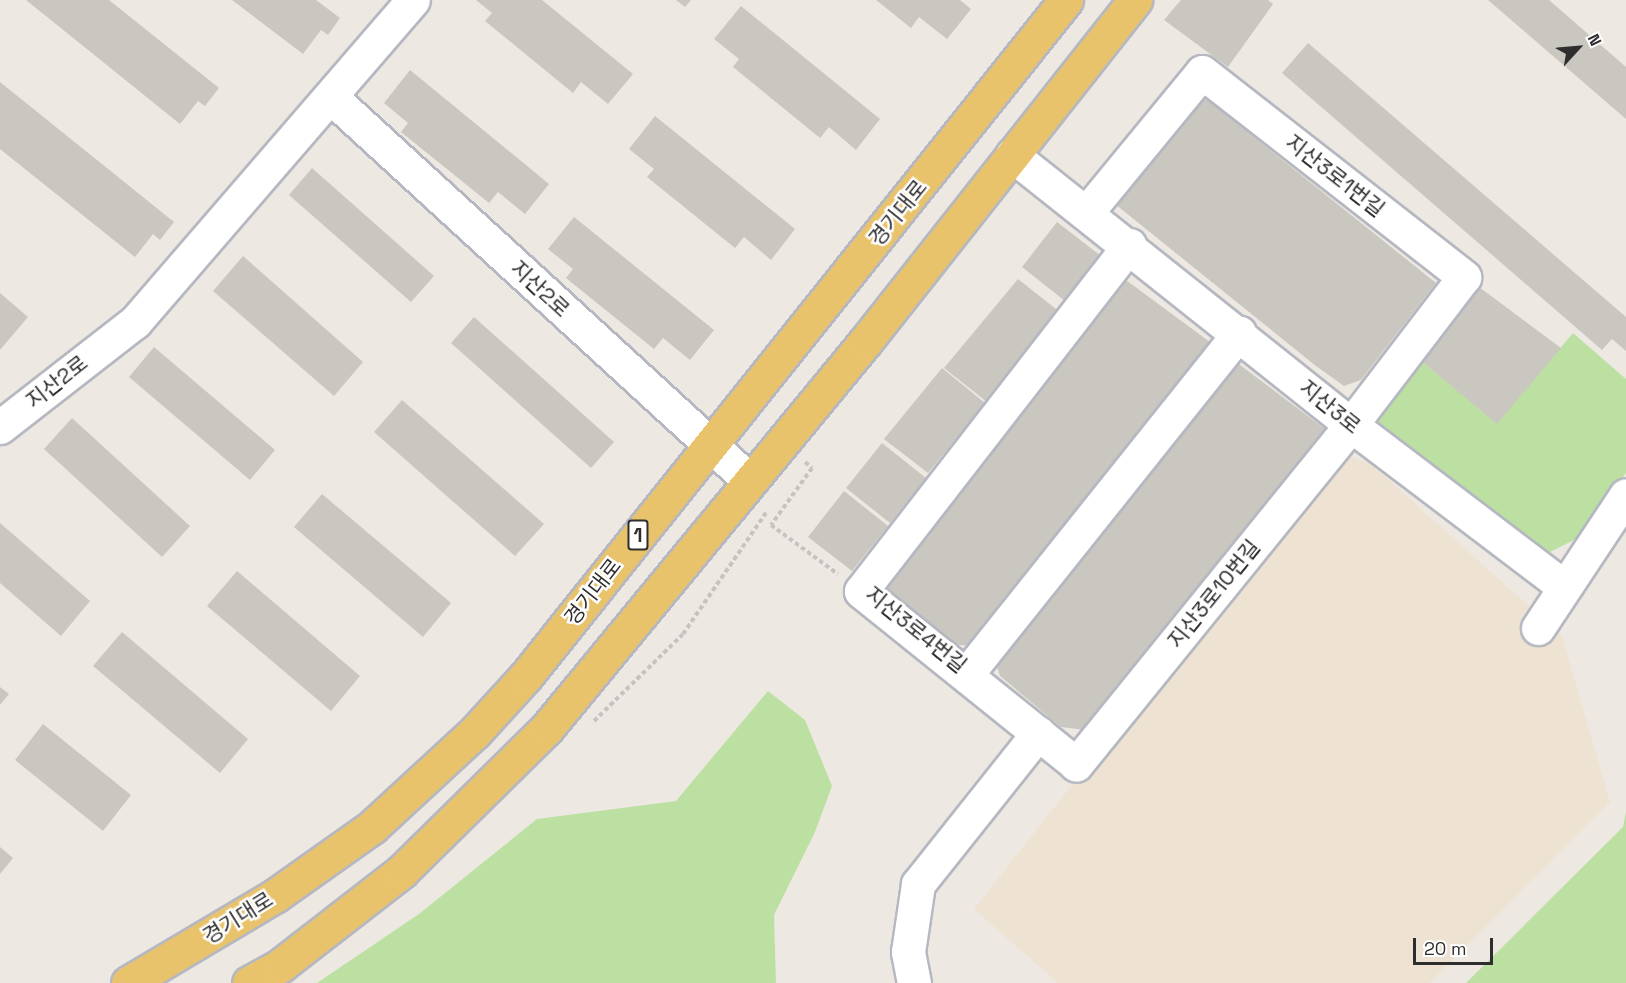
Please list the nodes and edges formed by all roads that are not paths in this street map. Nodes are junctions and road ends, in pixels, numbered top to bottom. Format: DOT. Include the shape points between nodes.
graph roads {
  1 [pos="413,0"];
  2 [pos="1066,0"];
  3 [pos="1135,0"];
  4 [pos="331,97"];
  5 [pos="1012,156"];
  6 [pos="1087,212"];
  7 [pos="1129,245"];
  8 [pos="1239,333"];
  9 [pos="1351,425"];
  10 [pos="0,427"];
  11 [pos="709,445"];
  12 [pos="750,481"];
  13 [pos="1626,495"];
  14 [pos="1563,586"];
  15 [pos="1538,628"];
  16 [pos="966,675"];
  17 [pos="1038,733"];
  18 [pos="128,983"];
  19 [pos="249,983"];
  20 [pos="914,983"];
  1 -- 4 [label="street, 지산2로"];
  2 -- 11 [label="main road, 경기대로 / 1"];
  3 -- 5 [label="main road"];
  4 -- 10 [label="street, 지산2로" via="135,322"];
  4 -- 11 [label="street, 지산2로"];
  5 -- 6 [label="street, 지산3로"];
  5 -- 12 [label="main road"];
  6 -- 7 [label="street, 지산3로"];
  6 -- 9 [label="street, 지산3로1번길" via="1202,72 1464,277"];
  7 -- 8 [label="street, 지산3로"];
  7 -- 16 [label="street, 지산3로4번길" via="861,591"];
  8 -- 9 [label="street, 지산3로"];
  8 -- 16 [label="street, 지산3로4번길"];
  9 -- 14 [label="street, 지산3로"];
  9 -- 17 [label="street, 지산3로10번길" via="1076,764"];
  11 -- 12 [label="street, 지산2로"];
  11 -- 18 [label="main road, 경기대로 / 1" via="526,676 466,741 362,834 276,896"];
  12 -- 19 [label="main road" via="547,728 402,870 280,965"];
  13 -- 14 [label="street"];
  14 -- 15 [label="street"];
  16 -- 17 [label="street"];
  17 -- 20 [label="street" via="918,884 908,952"];
}
